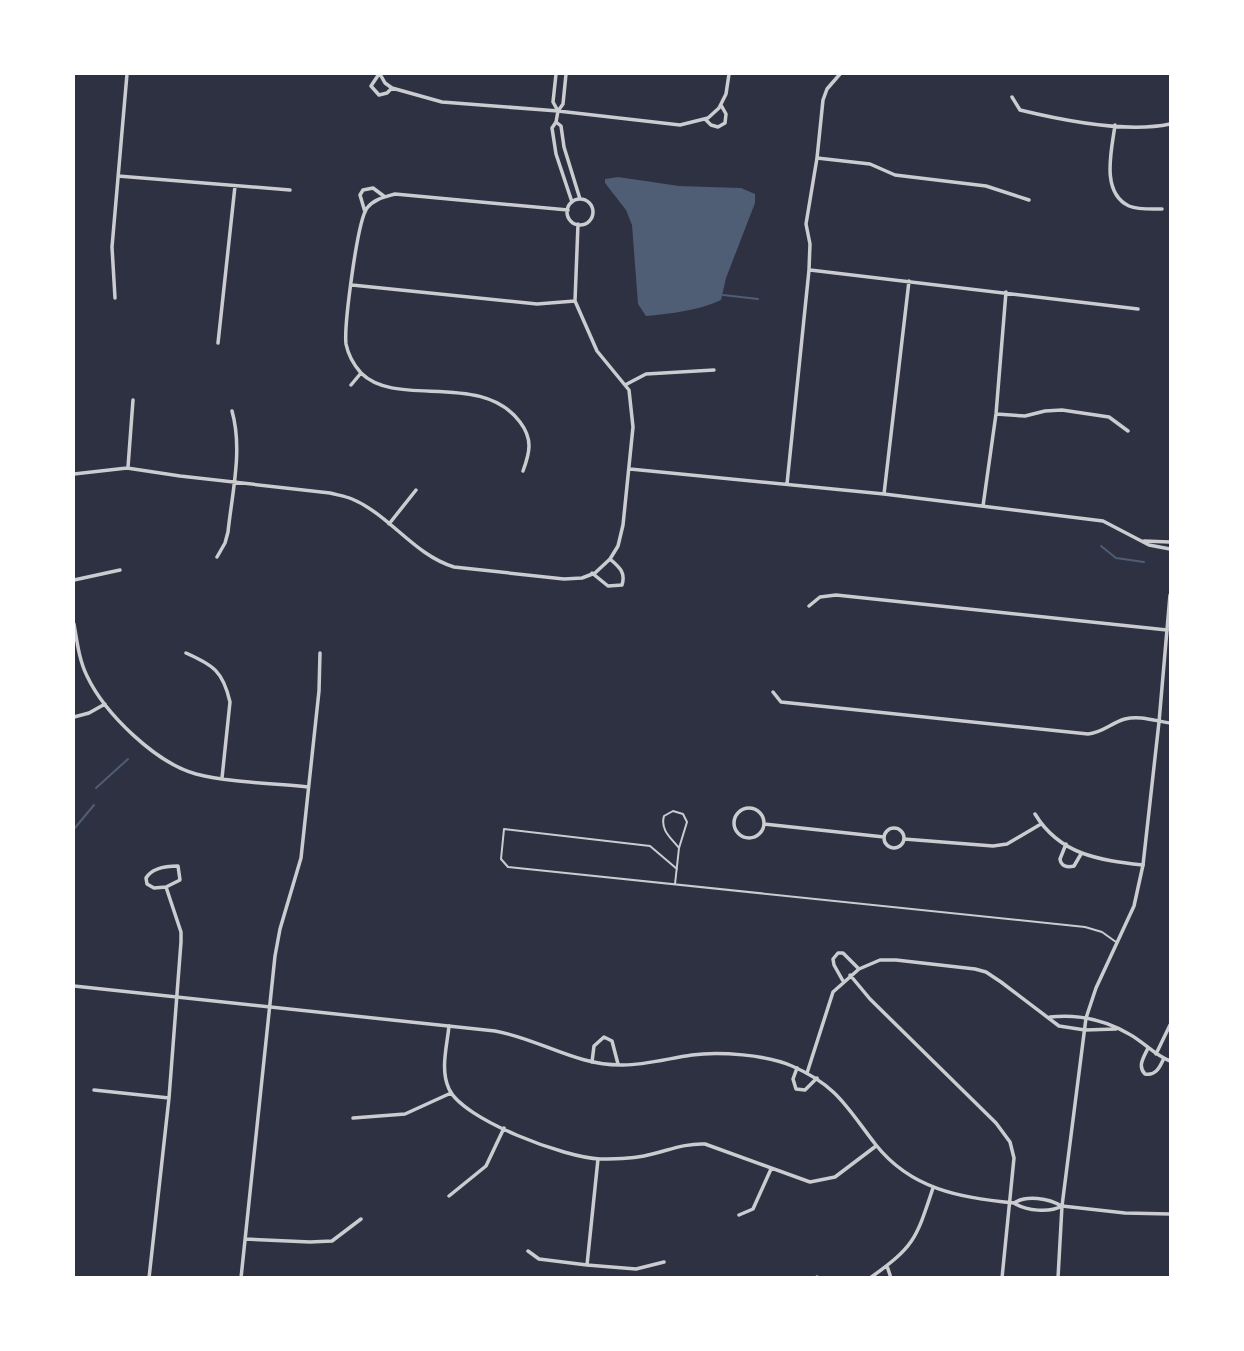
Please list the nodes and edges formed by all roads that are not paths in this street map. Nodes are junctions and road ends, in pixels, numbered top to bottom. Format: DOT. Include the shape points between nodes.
graph roads {
  1 [pos="127,74"];
  2 [pos="379,74"];
  3 [pos="556,74"];
  4 [pos="566,74"];
  5 [pos="729,74"];
  6 [pos="840,74"];
  7 [pos="392,88"];
  8 [pos="1012,97"];
  9 [pos="721,105"];
  10 [pos="558,111"];
  11 [pos="705,119"];
  12 [pos="556,122"];
  13 [pos="1171,124"];
  14 [pos="1115,125"];
  15 [pos="817,158"];
  16 [pos="117,176"];
  17 [pos="235,186"];
  18 [pos="290,190"];
  19 [pos="385,197"];
  20 [pos="580,199"];
  21 [pos="1029,200"];
  22 [pos="572,202"];
  23 [pos="1162,209"];
  24 [pos="568,210"];
  25 [pos="365,212"];
  26 [pos="578,224"];
  27 [pos="809,270"];
  28 [pos="909,281"];
  29 [pos="352,285"];
  30 [pos="1006,292"];
  31 [pos="115,298"];
  32 [pos="575,301"];
  33 [pos="1138,309"];
  34 [pos="218,343"];
  35 [pos="714,370"];
  36 [pos="361,373"];
  37 [pos="351,385"];
  38 [pos="625,385"];
  39 [pos="133,400"];
  40 [pos="232,411"];
  41 [pos="996,414"];
  42 [pos="1128,431"];
  43 [pos="127,468"];
  44 [pos="630,469"];
  45 [pos="523,471"];
  46 [pos="74,474"];
  47 [pos="233,482"];
  48 [pos="786,484"];
  49 [pos="416,490"];
  50 [pos="884,494"];
  51 [pos="983,506"];
  52 [pos="389,524"];
  53 [pos="1142,541"];
  54 [pos="1171,542"];
  55 [pos="1171,549"];
  56 [pos="217,557"];
  57 [pos="610,559"];
  58 [pos="120,570"];
  59 [pos="592,573"];
  60 [pos="74,580"];
  61 [pos="1171,595"];
  62 [pos="809,606"];
  63 [pos="74,624"];
  64 [pos="1167,630"];
  65 [pos="186,653"];
  66 [pos="320,653"];
  67 [pos="773,692"];
  68 [pos="105,704"];
  69 [pos="74,718"];
  70 [pos="1160,722"];
  71 [pos="1171,723"];
  72 [pos="222,778"];
  73 [pos="309,787"];
  74 [pos="1035,814"];
  75 [pos="764,824"];
  76 [pos="1041,824"];
  77 [pos="884,837"];
  78 [pos="904,839"];
  79 [pos="1066,844"];
  80 [pos="679,848"];
  81 [pos="1081,854"];
  82 [pos="1143,865"];
  83 [pos="677,869"];
  84 [pos="675,885"];
  85 [pos="166,887"];
  86 [pos="1117,943"];
  87 [pos="859,969"];
  88 [pos="850,975"];
  89 [pos="843,981"];
  90 [pos="74,986"];
  91 [pos="177,995"];
  92 [pos="271,1006"];
  93 [pos="1048,1017"];
  94 [pos="1086,1018"];
  95 [pos="449,1026"];
  96 [pos="1171,1026"];
  97 [pos="1116,1029"];
  98 [pos="1085,1030"];
  99 [pos="1148,1048"];
  100 [pos="1156,1054"];
  101 [pos="1164,1058"];
  102 [pos="1171,1061"];
  103 [pos="592,1062"];
  104 [pos="618,1065"];
  105 [pos="797,1068"];
  106 [pos="807,1073"];
  107 [pos="817,1078"];
  108 [pos="94,1090"];
  109 [pos="451,1093"];
  110 [pos="169,1098"];
  111 [pos="353,1118"];
  112 [pos="503,1128"];
  113 [pos="876,1146"];
  114 [pos="598,1159"];
  115 [pos="771,1169"];
  116 [pos="933,1188"];
  117 [pos="449,1196"];
  118 [pos="1012,1202"];
  119 [pos="1062,1206"];
  120 [pos="1171,1214"];
  121 [pos="738,1215"];
  122 [pos="361,1219"];
  123 [pos="245,1238"];
  124 [pos="528,1251"];
  125 [pos="664,1262"];
  126 [pos="587,1265"];
  127 [pos="887,1266"];
  128 [pos="124,1278"];
  129 [pos="147,1278"];
  130 [pos="241,1278"];
  131 [pos="870,1278"];
  132 [pos="891,1278"];
  133 [pos="1002,1278"];
  134 [pos="1058,1278"];
  1 -- 16 [label="street"];
  2 -- 7 [label="street"];
  2 -- 7 [label="street" via="371,86 374,93"];
  3 -- 10 [label="street" via="553,102"];
  4 -- 10 [label="street"];
  5 -- 9 [label="street"];
  6 -- 15 [label="street" via="822,100"];
  7 -- 10 [label="street" via="442,102"];
  8 -- 14 [label="street" via="1020,110"];
  9 -- 11 [label="street"];
  9 -- 11 [label="street" via="725,123 718,127"];
  10 -- 11 [label="street" via="680,125"];
  10 -- 12 [label="street"];
  12 -- 20 [label="street" via="561,126"];
  12 -- 22 [label="street" via="552,128 556,155"];
  13 -- 14 [label="street"];
  14 -- 23 [label="street" via="1110,175 1115,191 1133,207"];
  15 -- 21 [label="street" via="986,186"];
  15 -- 27 [label="street" via="806,223"];
  16 -- 17 [label="street"];
  16 -- 31 [label="street" via="112,247"];
  17 -- 18 [label="street"];
  17 -- 34 [label="street"];
  19 -- 24 [label="street" via="396,194"];
  19 -- 25 [label="street"];
  19 -- 25 [label="street" via="373,188 363,190"];
  20 -- 22 [label="street"];
  20 -- 26 [label="street" via="588,202 593,212 590,220"];
  22 -- 24 [label="street"];
  24 -- 26 [label="street"];
  25 -- 29 [label="street" via="356,242"];
  26 -- 32 [label="street"];
  27 -- 28 [label="street"];
  27 -- 48 [label="street"];
  28 -- 30 [label="street"];
  28 -- 50 [label="street"];
  29 -- 32 [label="street" via="537,304"];
  29 -- 36 [label="street" via="346,345"];
  30 -- 33 [label="street"];
  30 -- 41 [label="street"];
  32 -- 38 [label="street" via="597,351"];
  35 -- 38 [label="street" via="646,374"];
  36 -- 37 [label="street"];
  36 -- 45 [label="street" via="385,385 477,395 498,402 517,418 530,439"];
  38 -- 44 [label="street" via="633,415"];
  39 -- 43 [label="street"];
  40 -- 47 [label="street" via="238,436"];
  41 -- 42 [label="street" via="1025,416 1062,410 1109,417"];
  41 -- 51 [label="street"];
  43 -- 46 [label="street"];
  43 -- 47 [label="street"];
  44 -- 48 [label="street"];
  44 -- 57 [label="street" via="621,537"];
  47 -- 52 [label="street" via="330,493 352,499"];
  47 -- 56 [label="street" via="228,532"];
  48 -- 50 [label="street"];
  49 -- 52 [label="street"];
  50 -- 51 [label="street"];
  51 -- 53 [label="street" via="1103,521"];
  52 -- 59 [label="street" via="412,544 454,568 564,579"];
  53 -- 54 [label="street"];
  53 -- 55 [label="street"];
  57 -- 59 [label="street"];
  57 -- 59 [label="street" via="622,569 622,585 608,586"];
  58 -- 60 [label="street"];
  61 -- 64 [label="street"];
  62 -- 64 [label="street" via="820,597 836,595"];
  63 -- 68 [label="street" via="86,675"];
  64 -- 70 [label="street"];
  65 -- 72 [label="street" via="215,667 228,694"];
  66 -- 73 [label="street"];
  67 -- 70 [label="street" via="781,702 1088,734 1137,717"];
  68 -- 69 [label="street"];
  68 -- 72 [label="street" via="160,757 177,767"];
  70 -- 71 [label="street"];
  70 -- 82 [label="street"];
  72 -- 73 [label="street"];
  73 -- 92 [label="street" via="302,858 280,929"];
  74 -- 76 [label="street"];
  75 -- 75 [label="street" via="761,814 749,809 737,816 735,824 747,838 757,836"];
  75 -- 77 [label="street"];
  76 -- 78 [label="street" via="1007,844 993,846"];
  76 -- 79 [label="street"];
  77 -- 78 [label="street" via="892,848"];
  77 -- 78 [label="street" via="895,828"];
  79 -- 81 [label="street"];
  79 -- 81 [label="street" via="1060,859 1066,867 1074,866"];
  80 -- 80 [label="lane" via="687,820 673,811 662,823"];
  80 -- 83 [label="lane"];
  81 -- 82 [label="street"];
  82 -- 86 [label="street" via="1134,906"];
  83 -- 84 [label="lane"];
  83 -- 84 [label="lane" via="650,846 504,829 501,859 508,867"];
  84 -- 86 [label="lane" via="1085,927"];
  85 -- 85 [label="street" via="180,880 178,866 149,873 146,878 154,888"];
  85 -- 91 [label="street" via="181,932"];
  86 -- 94 [label="street"];
  87 -- 88 [label="street"];
  87 -- 89 [label="street" via="838,953 834,965"];
  87 -- 93 [label="street" via="880,960 975,969 986,972"];
  88 -- 89 [label="street"];
  88 -- 118 [label="street" via="1010,1142"];
  89 -- 106 [label="street" via="828,1003"];
  90 -- 91 [label="street"];
  91 -- 92 [label="street"];
  91 -- 110 [label="street"];
  92 -- 95 [label="street"];
  92 -- 123 [label="street"];
  93 -- 94 [label="street"];
  93 -- 98 [label="street" via="1059,1026"];
  94 -- 97 [label="street"];
  94 -- 98 [label="street"];
  95 -- 103 [label="street" via="513,1034"];
  95 -- 109 [label="street" via="445,1071"];
  96 -- 100 [label="street"];
  97 -- 98 [label="street"];
  97 -- 99 [label="street"];
  98 -- 119 [label="street"];
  99 -- 100 [label="street"];
  99 -- 101 [label="street" via="1141,1063 1146,1074 1157,1072"];
  100 -- 101 [label="street"];
  101 -- 102 [label="street"];
  103 -- 104 [label="street"];
  103 -- 104 [label="street" via="594,1046 604,1037 612,1041"];
  104 -- 105 [label="street" via="707,1054 750,1056"];
  105 -- 106 [label="street"];
  105 -- 107 [label="street" via="796,1089 805,1090"];
  106 -- 107 [label="street"];
  107 -- 113 [label="street" via="844,1100"];
  108 -- 110 [label="street"];
  109 -- 111 [label="street" via="405,1114"];
  109 -- 112 [label="street" via="463,1107"];
  110 -- 129 [label="street"];
  112 -- 114 [label="street" via="554,1150"];
  112 -- 117 [label="street" via="486,1166"];
  113 -- 115 [label="street" via="835,1177 822,1181 800,1180"];
  113 -- 116 [label="street" via="903,1172"];
  114 -- 115 [label="street" via="644,1156 695,1143"];
  114 -- 126 [label="street"];
  115 -- 121 [label="street" via="753,1209"];
  116 -- 118 [label="street" via="967,1198"];
  116 -- 127 [label="street" via="916,1236"];
  118 -- 119 [label="street" via="1021,1198"];
  118 -- 119 [label="street" via="1053,1211"];
  118 -- 133 [label="street"];
  119 -- 120 [label="street"];
  119 -- 134 [label="street"];
  122 -- 123 [label="street" via="332,1241"];
  123 -- 130 [label="street"];
  124 -- 126 [label="street" via="539,1259"];
  125 -- 126 [label="street" via="636,1269"];
  127 -- 131 [label="street"];
  127 -- 132 [label="street"];
  128 -- 129 [label="street"];
}
